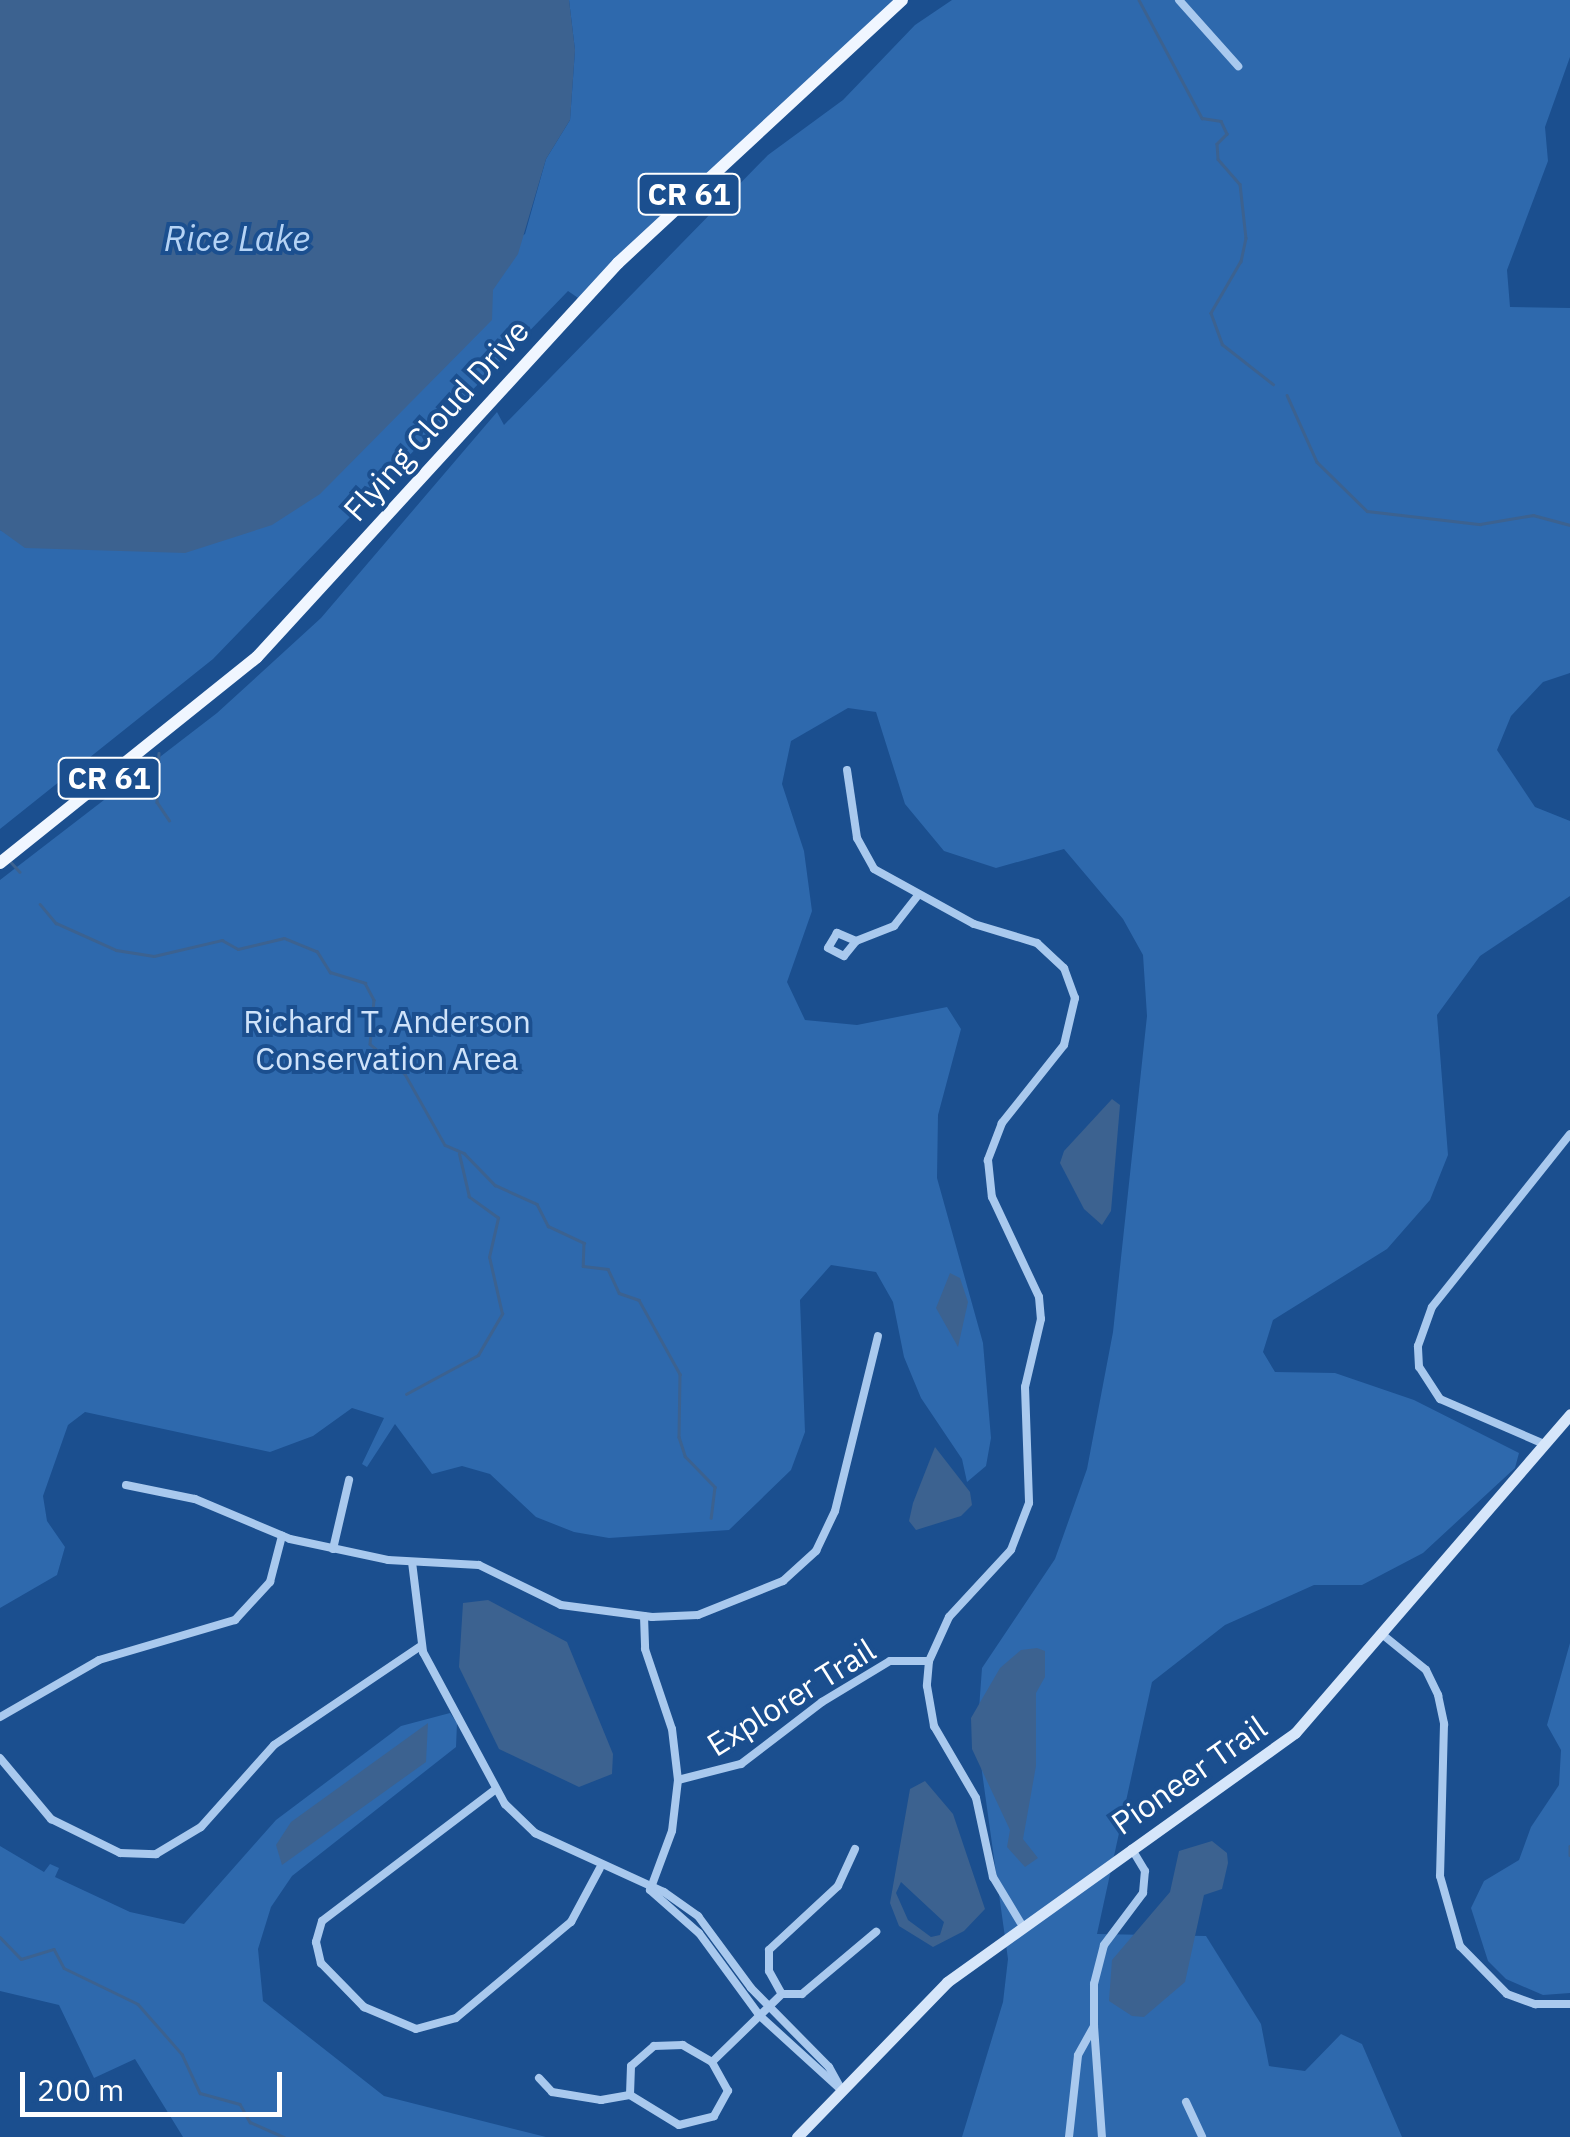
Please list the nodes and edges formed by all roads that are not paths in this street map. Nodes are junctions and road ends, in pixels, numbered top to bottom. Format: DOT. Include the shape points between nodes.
graph roads {
  1 [pos="902,0"];
  2 [pos="1179,0"];
  3 [pos="1238,66"];
  4 [pos="847,770"];
  5 [pos="0,863"];
  6 [pos="917,898"];
  7 [pos="856,942"];
  8 [pos="1570,1134"];
  9 [pos="878,1336"];
  10 [pos="1570,1414"];
  11 [pos="1544,1444"];
  12 [pos="348,1480"];
  13 [pos="126,1485"];
  14 [pos="282,1536"];
  15 [pos="333,1549"];
  16 [pos="412,1562"];
  17 [pos="644,1616"];
  18 [pos="1383,1635"];
  19 [pos="421,1646"];
  20 [pos="929,1661"];
  21 [pos="0,1717"];
  22 [pos="0,1758"];
  23 [pos="678,1780"];
  24 [pos="496,1789"];
  25 [pos="1132,1849"];
  26 [pos="855,1850"];
  27 [pos="600,1868"];
  28 [pos="650,1890"];
  29 [pos="1022,1925"];
  30 [pos="876,1932"];
  31 [pos="782,1994"];
  32 [pos="1570,2004"];
  33 [pos="768,2007"];
  34 [pos="760,2016"];
  35 [pos="1094,2026"];
  36 [pos="712,2062"];
  37 [pos="540,2078"];
  38 [pos="841,2089"];
  39 [pos="630,2096"];
  40 [pos="1186,2102"];
  41 [pos="797,2137"];
  42 [pos="1070,2137"];
  43 [pos="1102,2137"];
  44 [pos="1202,2137"];
  1 -- 5 [label="main road, Flying Cloud Drive / CR 61" via="618,262 257,657"];
  2 -- 3 [label="street"];
  4 -- 6 [label="street" via="864,853 874,870"];
  6 -- 7 [label="street" via="894,926"];
  6 -- 20 [label="street" via="1037,943 1064,968 1075,998 1064,1044 1002,1123 988,1160 992,1197 1039,1297 1025,1387 1029,1502 1012,1550 949,1617"];
  8 -- 11 [label="street" via="1432,1307 1418,1346 1419,1367 1440,1399"];
  9 -- 17 [label="street" via="836,1511 816,1550 783,1581 734,1602 698,1615"];
  10 -- 11 [label="main road, Pioneer Trail"];
  11 -- 18 [label="main road, Pioneer Trail"];
  12 -- 15 [label="street"];
  13 -- 14 [label="street" via="195,1500"];
  14 -- 15 [label="street"];
  14 -- 21 [label="street" via="270,1582 235,1620 99,1660"];
  15 -- 16 [label="street"];
  16 -- 17 [label="street" via="479,1565 561,1606"];
  16 -- 19 [label="street"];
  17 -- 23 [label="street" via="644,1649 672,1729"];
  18 -- 25 [label="main road, Pioneer Trail" via="1295,1733"];
  18 -- 32 [label="street" via="1426,1670 1438,1695 1444,1724 1440,1876 1460,1946 1507,1994 1535,2004"];
  19 -- 22 [label="street" via="288,1733 188,1839 156,1854 120,1853 52,1819"];
  19 -- 24 [label="street"];
  20 -- 23 [label="street, Explorer Trail" via="890,1662 822,1702 741,1764"];
  20 -- 29 [label="street" via="934,1726 976,1798 990,1868"];
  23 -- 28 [label="street" via="672,1831"];
  24 -- 27 [label="street" via="536,1833"];
  24 -- 27 [label="street" via="322,1921 316,1942 321,1962 364,2007 416,2029 456,2018 572,1922"];
  25 -- 29 [label="main road, Pioneer Trail"];
  25 -- 35 [label="street" via="1145,1871 1143,1894 1104,1945 1094,1984"];
  26 -- 31 [label="street" via="838,1886 768,1950 766,1963"];
  27 -- 28 [label="street"];
  28 -- 33 [label="street" via="698,1916"];
  28 -- 34 [label="street" via="698,1934"];
  29 -- 38 [label="main road, Pioneer Trail" via="947,1982"];
  30 -- 31 [label="street" via="810,1990"];
  31 -- 33 [label="street"];
  33 -- 34 [label="street"];
  33 -- 38 [label="street" via="829,2067"];
  34 -- 36 [label="street"];
  34 -- 38 [label="street"];
  35 -- 42 [label="street" via="1078,2055"];
  35 -- 43 [label="street"];
  36 -- 39 [label="street" via="683,2045 654,2046 631,2066"];
  36 -- 39 [label="street" via="728,2091 704,2122 669,2122"];
  37 -- 39 [label="street" via="552,2092 600,2100"];
  38 -- 41 [label="main road, Pioneer Trail"];
  40 -- 44 [label="street"];
}
